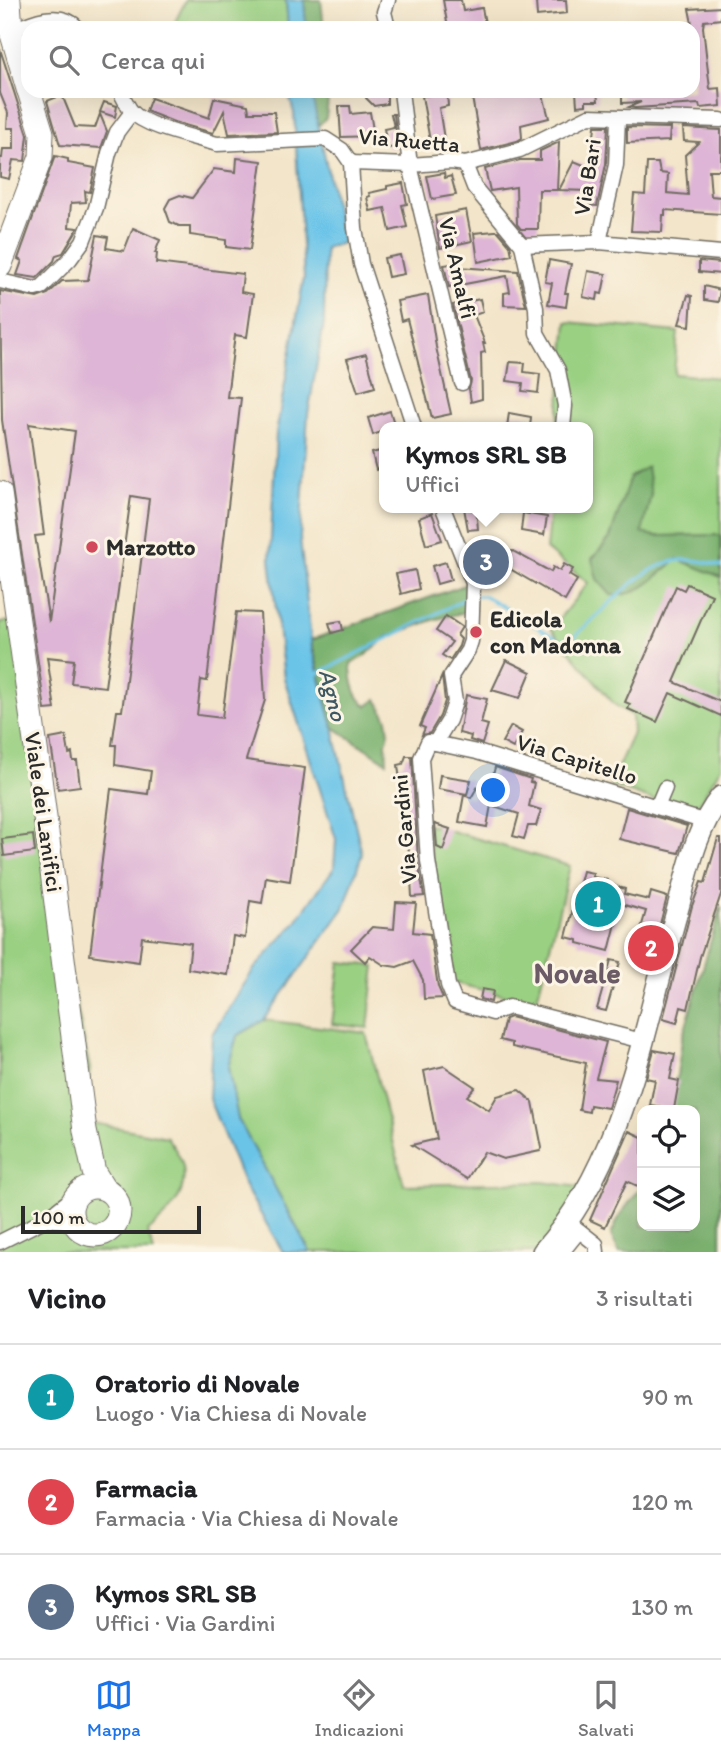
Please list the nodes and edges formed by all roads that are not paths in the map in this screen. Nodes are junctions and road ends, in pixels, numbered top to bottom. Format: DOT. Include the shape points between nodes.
graph roads {
  1 [pos="9,0"];
  2 [pos="388,0"];
  3 [pos="34,21"];
  4 [pos="71,21"];
  5 [pos="386,21"];
  6 [pos="21,27"];
  7 [pos="11,31"];
  8 [pos="21,66"];
  9 [pos="31,98"];
  10 [pos="124,98"];
  11 [pos="402,98"];
  12 [pos="132,112"];
  13 [pos="618,118"];
  14 [pos="721,120"];
  15 [pos="351,163"];
  16 [pos="465,164"];
  17 [pos="411,165"];
  18 [pos="599,242"];
  19 [pos="522,245"];
  20 [pos="721,253"];
  21 [pos="0,266"];
  22 [pos="0,281"];
  23 [pos="462,383"];
  24 [pos="412,422"];
  25 [pos="563,422"];
  26 [pos="0,493"];
  27 [pos="445,513"];
  28 [pos="435,743"];
  29 [pos="665,788"];
  30 [pos="721,797"];
  31 [pos="657,807"];
  32 [pos="706,822"];
  33 [pos="642,1041"];
  34 [pos="87,1192"];
  35 [pos="46,1219"];
  36 [pos="573,1226"];
  37 [pos="111,1229"];
  38 [pos="79,1230"];
  39 [pos="0,1242"];
  40 [pos="95,1252"];
  41 [pos="104,1252"];
  42 [pos="543,1252"];
  43 [pos="562,1252"];
  44 [pos="597,1252"];
  1 -- 7 [label="main road"];
  2 -- 5 [label="street"];
  3 -- 4 [label="street"];
  6 -- 7 [label="street"];
  7 -- 8 [label="main road"];
  9 -- 21 [label="main road" via="42,133 41,158"];
  10 -- 12 [label="street"];
  11 -- 17 [label="street, Via Amalfi"];
  12 -- 15 [label="street, Via Ruetta" via="148,122 217,144 325,139"];
  12 -- 22 [label="street" via="117,132 96,208 70,259 35,289"];
  13 -- 14 [label="street"];
  13 -- 16 [label="street" via="589,116 520,150"];
  13 -- 18 [label="street, Via Bari" via="616,164"];
  15 -- 17 [label="street, Via Ruetta"];
  15 -- 24 [label="street" via="360,264"];
  16 -- 17 [label="street, Via Ruetta"];
  16 -- 19 [label="street, Via Ruetta" via="474,187"];
  17 -- 23 [label="street, Via Amalfi"];
  18 -- 19 [label="street"];
  18 -- 20 [label="street"];
  19 -- 25 [label="street" via="537,333 558,370 565,406"];
  26 -- 34 [label="main road, Viale dei Lanifici" via="94,1172"];
  27 -- 28 [label="street, Via Gardini" via="473,583 473,608 468,650 451,676 455,702"];
  28 -- 31 [label="street, Via Capitello"];
  28 -- 33 [label="street, Via Gardini" via="428,742 421,758 424,813 445,971 455,1002 493,1013 509,1007"];
  29 -- 31 [label="street"];
  30 -- 32 [label="main road"];
  31 -- 32 [label="street, Via Capitello"];
  32 -- 33 [label="main road"];
  33 -- 36 [label="main road" via="609,1147"];
  34 -- 35 [label="street"];
  34 -- 37 [label="main road, Viale dei Lanifici" via="114,1197 119,1209"];
  34 -- 38 [label="main road, Viale dei Lanifici" via="72,1202 71,1216"];
  35 -- 38 [label="street" via="65,1221"];
  35 -- 39 [label="street"];
  36 -- 42 [label="main road"];
  36 -- 43 [label="street"];
  36 -- 44 [label="street" via="596,1244"];
  37 -- 38 [label="main road" via="96,1235"];
  37 -- 41 [label="main road, Viale dei Lanifici"];
  38 -- 40 [label="main road"];
}
